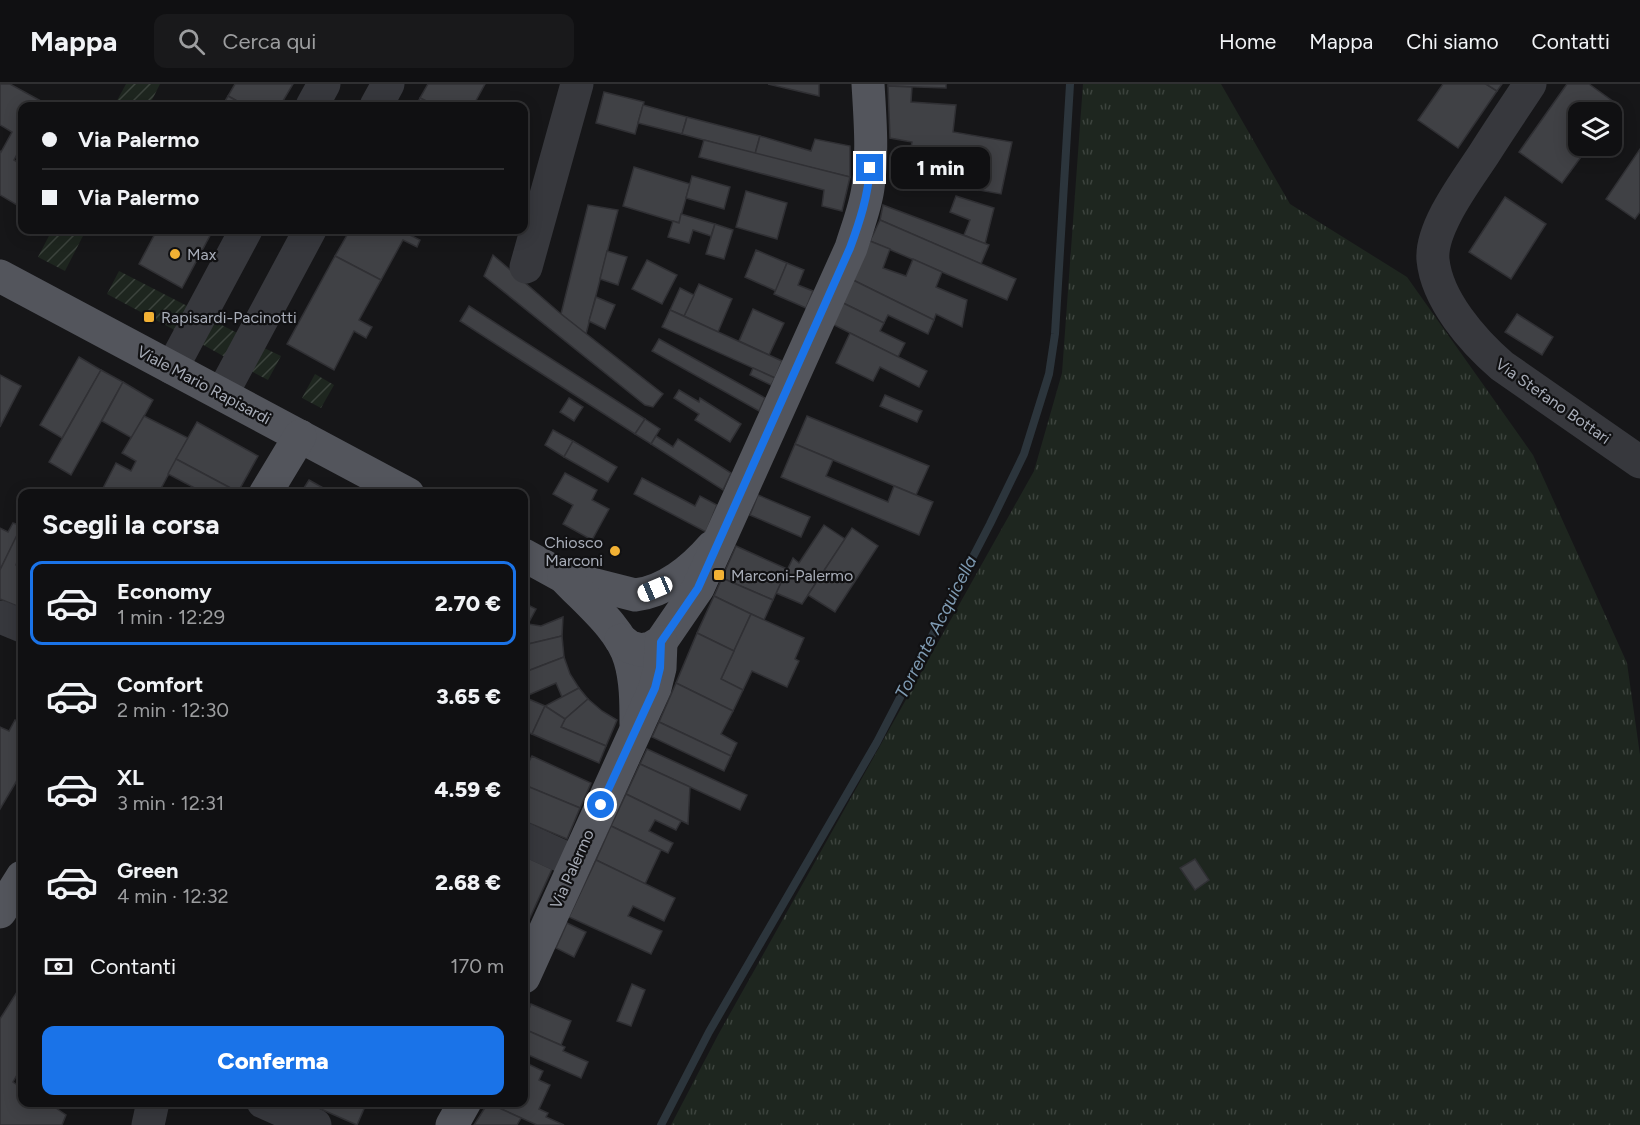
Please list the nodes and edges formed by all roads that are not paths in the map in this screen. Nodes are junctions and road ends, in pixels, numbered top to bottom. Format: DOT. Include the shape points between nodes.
graph roads {
  1 [pos="324,84"];
  2 [pos="388,84"];
  3 [pos="577,84"];
  4 [pos="868,84"];
  5 [pos="1530,84"];
  6 [pos="314,102"];
  7 [pos="378,102"];
  8 [pos="244,234"];
  9 [pos="308,234"];
  10 [pos="526,267"];
  11 [pos="0,276"];
  12 [pos="172,368"];
  13 [pos="222,394"];
  14 [pos="300,436"];
  15 [pos="1640,462"];
  16 [pos="268,489"];
  17 [pos="399,489"];
  18 [pos="719,539"];
  19 [pos="528,557"];
  20 [pos="564,577"];
  21 [pos="640,594"];
  22 [pos="0,617"];
  23 [pos="18,624"];
  24 [pos="618,637"];
  25 [pos="664,637"];
  26 [pos="636,729"];
  27 [pos="528,841"];
  28 [pos="575,862"];
  29 [pos="528,967"];
  30 [pos="152,1107"];
  31 [pos="274,1107"];
  32 [pos="462,1107"];
  33 [pos="147,1125"];
  34 [pos="315,1125"];
  35 [pos="452,1125"];
  1 -- 6 [label="street"];
  2 -- 7 [label="street"];
  3 -- 10 [label="street"];
  4 -- 18 [label="main road" via="871,147 861,217"];
  5 -- 15 [label="street, Via Stefano Bottari" via="1438,231 1433,259 1437,280 1482,349"];
  8 -- 12 [label="street"];
  9 -- 13 [label="street"];
  11 -- 12 [label="main road, Viale Mario Rapisardi"];
  12 -- 13 [label="main road, Viale Mario Rapisardi"];
  13 -- 14 [label="main road, Viale Mario Rapisardi"];
  14 -- 16 [label="main road"];
  14 -- 17 [label="main road, Viale Mario Rapisardi"];
  18 -- 21 [label="main road" via="700,561 666,585"];
  18 -- 25 [label="main road" via="698,588"];
  19 -- 20 [label="main road"];
  20 -- 21 [label="main road"];
  20 -- 24 [label="main road"];
  21 -- 24 [label="main road" via="624,600 616,609 613,621"];
  21 -- 25 [label="main road" via="657,598 665,608 669,620"];
  22 -- 23 [label="street"];
  24 -- 25 [label="main road" via="641,650 651,648"];
  24 -- 26 [label="main road" via="630,659"];
  25 -- 26 [label="main road, Via Palermo" via="655,688"];
  26 -- 28 [label="main road, Via Palermo"];
  27 -- 28 [label="street"];
  28 -- 29 [label="main road, Via Palermo"];
  30 -- 33 [label="street"];
  31 -- 34 [label="street"];
  32 -- 35 [label="main road"];
}
